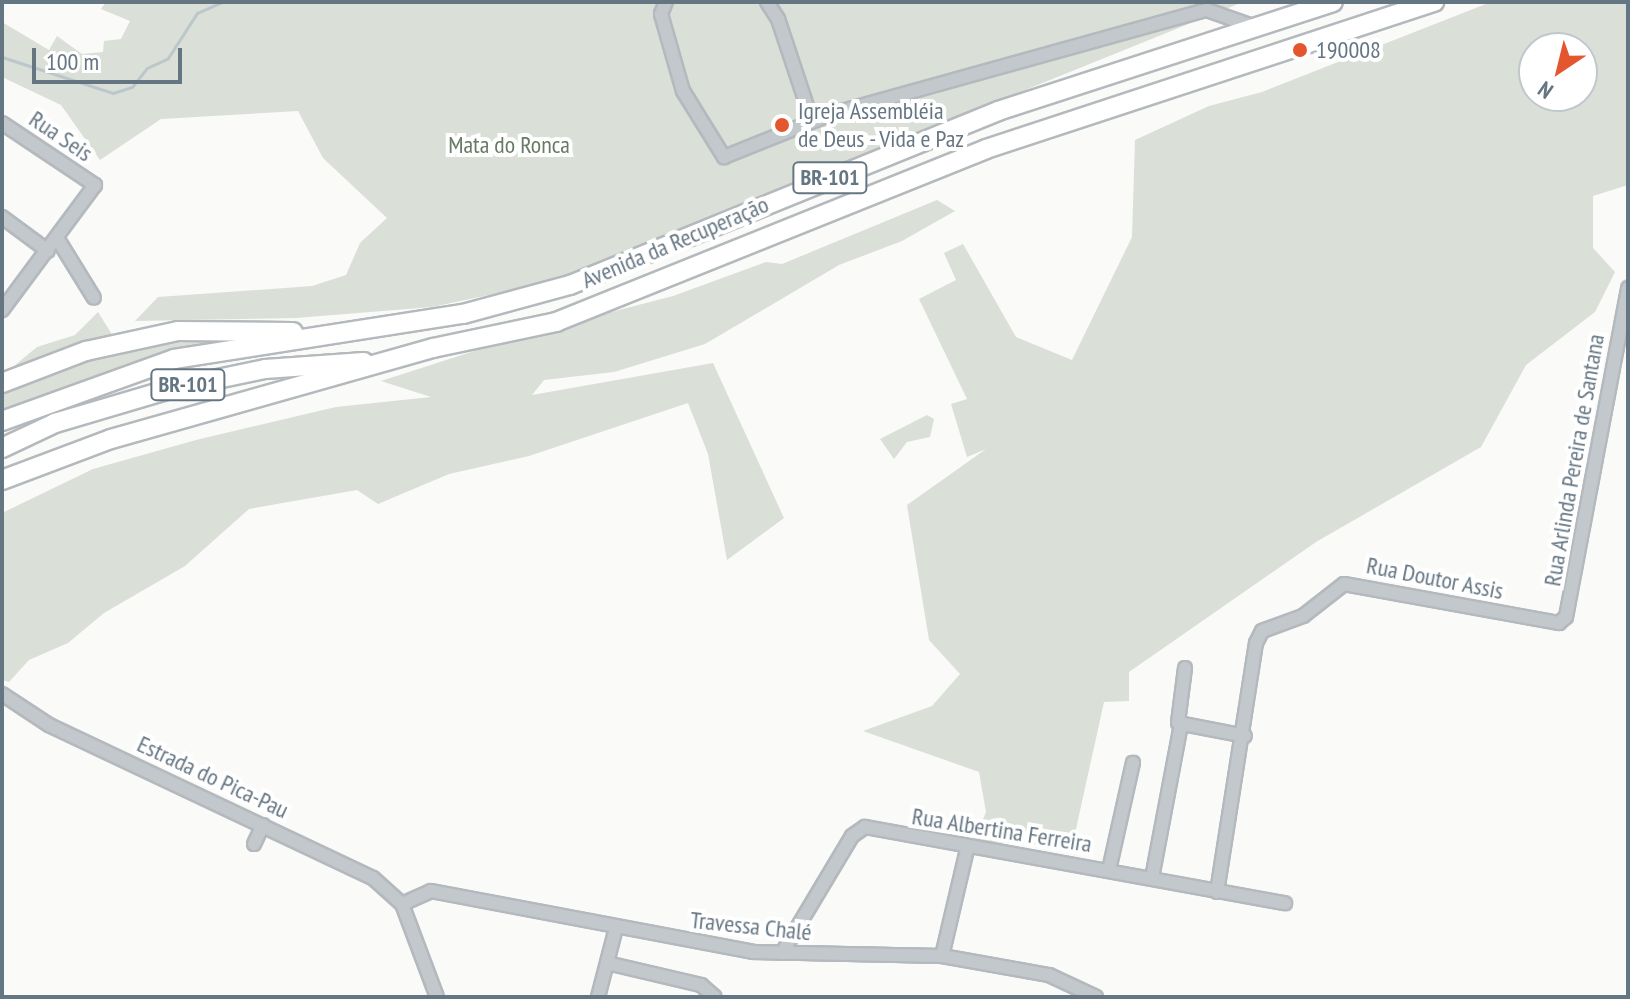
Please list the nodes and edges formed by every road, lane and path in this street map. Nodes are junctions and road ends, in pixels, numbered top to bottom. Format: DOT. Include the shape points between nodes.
graph roads {
  1 [pos="666,2"];
  2 [pos="767,2"];
  3 [pos="1333,2"];
  4 [pos="1434,2"];
  5 [pos="1255,27"];
  6 [pos="812,121"];
  7 [pos="2,123"];
  8 [pos="2,217"];
  9 [pos="57,238"];
  10 [pos="48,251"];
  11 [pos="1628,288"];
  12 [pos="94,298"];
  13 [pos="2,311"];
  14 [pos="324,335"];
  15 [pos="383,362"];
  16 [pos="2,383"];
  17 [pos="2,421"];
  18 [pos="2,448"];
  19 [pos="2,480"];
  20 [pos="1547,621"];
  21 [pos="1185,668"];
  22 [pos="2,694"];
  23 [pos="1180,724"];
  24 [pos="1245,736"];
  25 [pos="1133,763"];
  26 [pos="263,825"];
  27 [pos="254,844"];
  28 [pos="967,849"];
  29 [pos="1109,870"];
  30 [pos="1152,878"];
  31 [pos="1217,892"];
  32 [pos="1285,903"];
  33 [pos="402,904"];
  34 [pos="616,928"];
  35 [pos="782,953"];
  36 [pos="942,956"];
  37 [pos="607,963"];
  38 [pos="437,997"];
  39 [pos="598,997"];
  40 [pos="715,997"];
  41 [pos="1096,997"];
  1 -- 6 [label="street" via="661,14 683,91 724,157"];
  2 -- 6 [label="street" via="778,19"];
  3 -- 5 [label="highway, Avenida da Recuperação / BR-101"];
  4 -- 15 [label="highway, BR-101" via="986,149 556,322"];
  5 -- 6 [label="street" via="1207,10"];
  5 -- 14 [label="highway, Avenida da Recuperação / BR-101" via="998,111 570,285 463,314"];
  7 -- 9 [label="street, Rua Seis" via="95,185"];
  8 -- 10 [label="street"];
  9 -- 10 [label="street"];
  9 -- 12 [label="street"];
  10 -- 13 [label="street"];
  11 -- 20 [label="street, Rua Arlinda Pereira de Santana" via="1568,614 1563,622"];
  14 -- 16 [label="highway" via="178,331 86,351"];
  14 -- 17 [label="highway, BR-101" via="174,359"];
  15 -- 18 [label="highway, BR-101" via="312,363 225,376 109,406"];
  15 -- 19 [label="highway" via="111,439"];
  20 -- 24 [label="street, Rua Doutor Assis" via="1344,584 1303,616 1262,631"];
  21 -- 23 [label="street"];
  22 -- 26 [label="street, Estrada do Pica-Pau" via="49,725"];
  23 -- 24 [label="street"];
  23 -- 30 [label="street"];
  24 -- 31 [label="street"];
  25 -- 29 [label="street"];
  26 -- 27 [label="street"];
  26 -- 33 [label="street, Estrada do Pica-Pau" via="373,878"];
  28 -- 29 [label="street, Rua Albertina Ferreira"];
  28 -- 35 [label="street, Rua Albertina Ferreira" via="860,827"];
  28 -- 36 [label="street"];
  29 -- 30 [label="street, Rua Albertina Ferreira"];
  30 -- 31 [label="street, Rua Albertina Ferreira"];
  31 -- 32 [label="street, Rua Albertina Ferreira"];
  33 -- 34 [label="street, Travessa Chalé" via="431,891"];
  33 -- 38 [label="street"];
  34 -- 35 [label="street, Travessa Chalé" via="708,946"];
  34 -- 37 [label="street"];
  35 -- 36 [label="street, Travessa Chalé"];
  36 -- 41 [label="street, Travessa Chalé" via="1049,975"];
  37 -- 39 [label="street"];
  37 -- 40 [label="street" via="701,985"];
}
